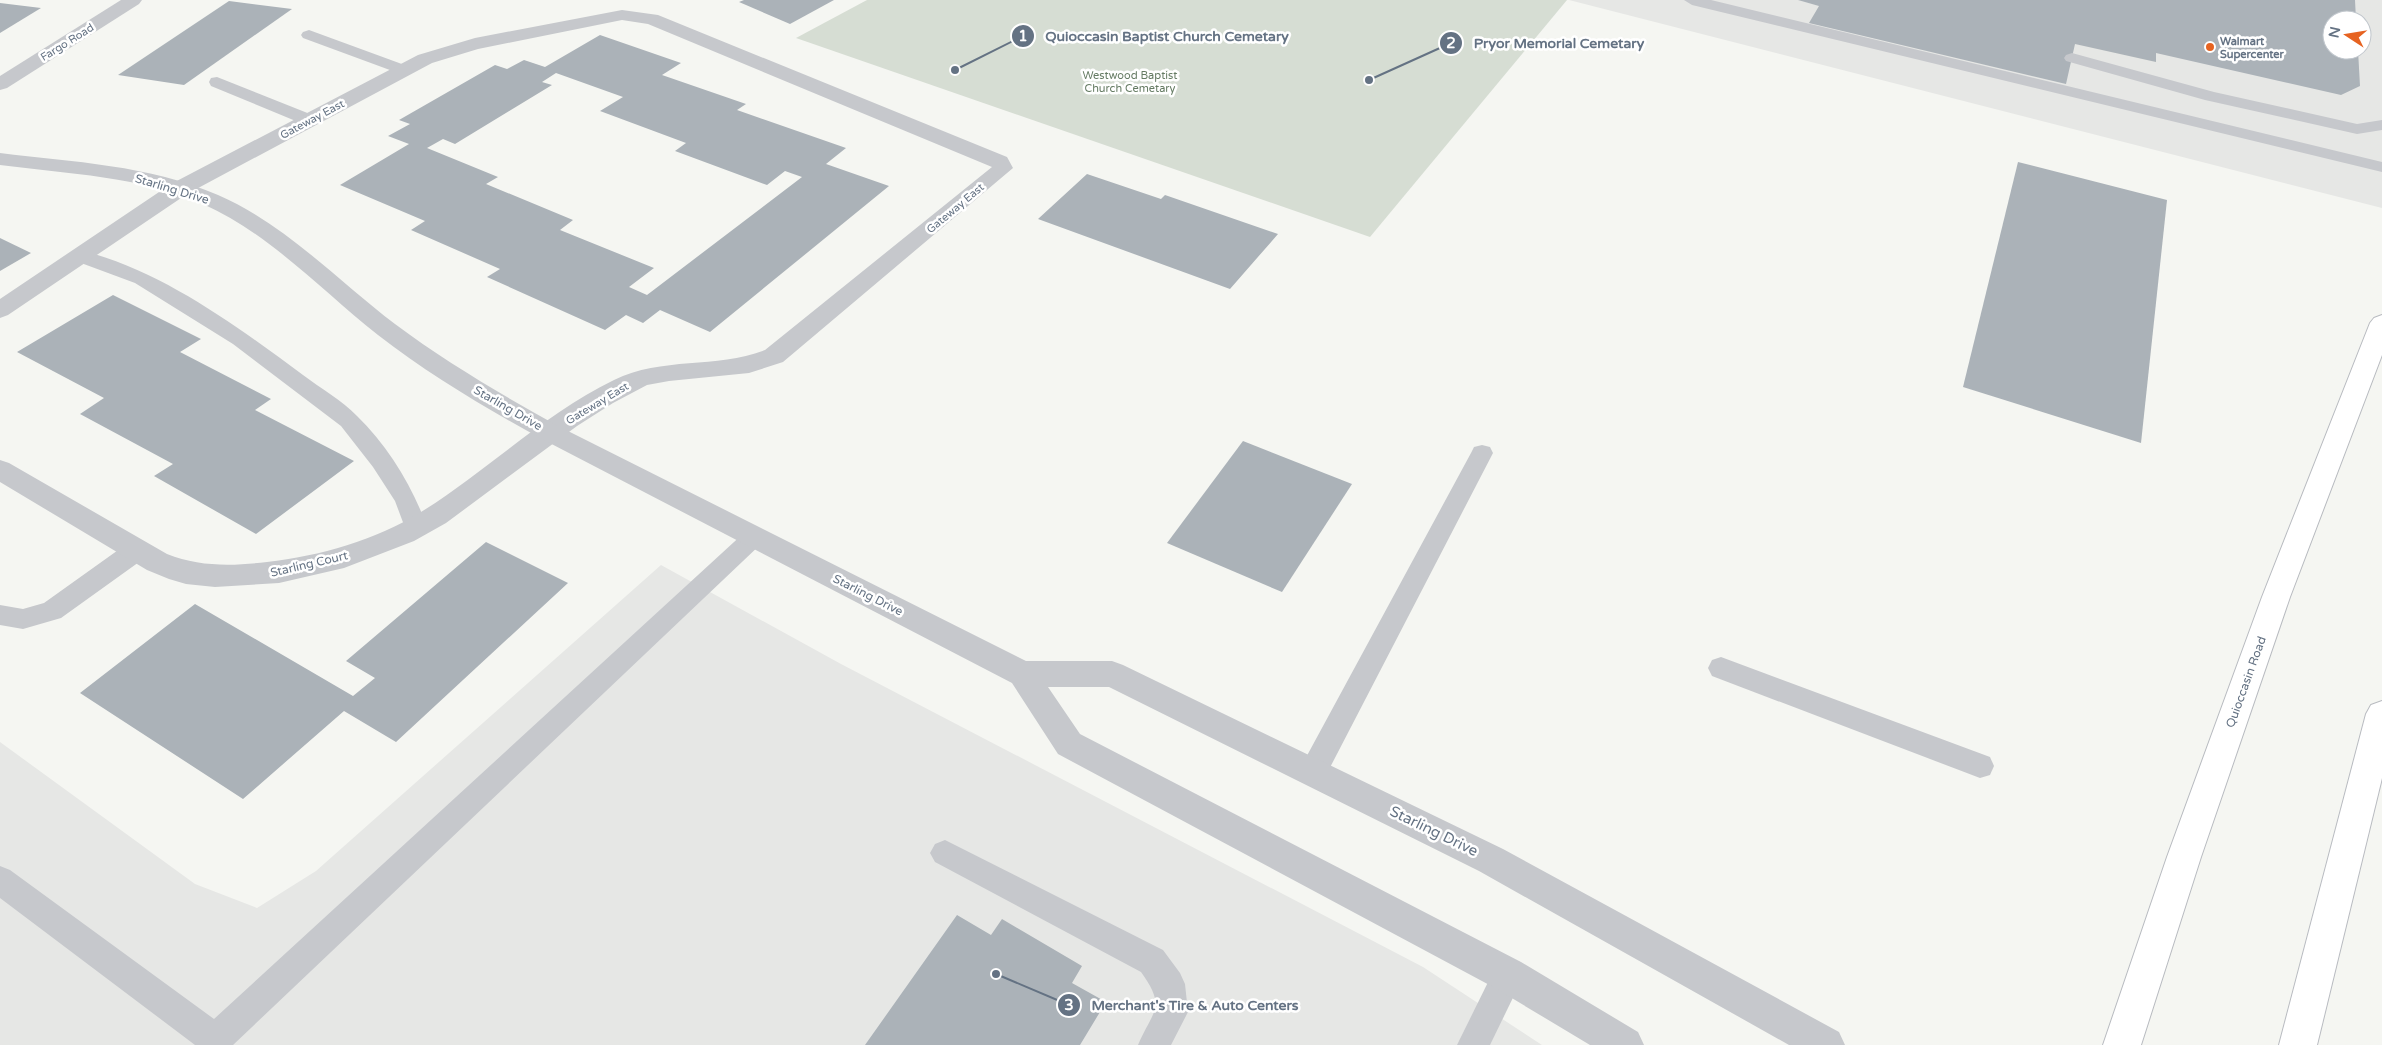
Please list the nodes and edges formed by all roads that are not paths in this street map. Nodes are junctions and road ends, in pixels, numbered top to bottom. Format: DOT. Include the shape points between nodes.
graph roads {
  1 [pos="133,0"];
  2 [pos="653,0"];
  3 [pos="1692,0"];
  4 [pos="622,15"];
  5 [pos="309,35"];
  6 [pos="2072,58"];
  7 [pos="404,70"];
  8 [pos="217,82"];
  9 [pos="0,84"];
  10 [pos="309,120"];
  11 [pos="2382,125"];
  12 [pos="0,160"];
  13 [pos="2382,167"];
  14 [pos="179,188"];
  15 [pos="80,256"];
  16 [pos="0,310"];
  17 [pos="2382,323"];
  18 [pos="549,432"];
  19 [pos="1482,453"];
  20 [pos="0,470"];
  21 [pos="415,527"];
  22 [pos="754,537"];
  23 [pos="137,550"];
  24 [pos="0,615"];
  25 [pos="1721,668"];
  26 [pos="1023,674"];
  27 [pos="2382,714"];
  28 [pos="1980,766"];
  29 [pos="1313,772"];
  30 [pos="945,853"];
  31 [pos="0,880"];
  32 [pos="1508,975"];
  33 [pos="216,1044"];
  34 [pos="1154,1045"];
  35 [pos="1473,1045"];
  36 [pos="1625,1045"];
  37 [pos="1826,1045"];
  38 [pos="2122,1045"];
  39 [pos="2298,1045"];
  1 -- 9 [label="street, Fargo Road"];
  2 -- 4 [label="street, Gateway East"];
  3 -- 13 [label="lane"];
  4 -- 7 [label="street, Gateway East" via="475,44 425,59"];
  4 -- 18 [label="street, Gateway East" via="652,19 1000,161 1003,168 774,356 750,365 676,370 651,376 624,386"];
  5 -- 7 [label="lane"];
  6 -- 11 [label="lane" via="2211,96 2357,129"];
  7 -- 10 [label="street, Gateway East"];
  8 -- 10 [label="lane"];
  10 -- 14 [label="street, Gateway East"];
  12 -- 14 [label="street, Starling Drive" via="142,177"];
  14 -- 15 [label="street"];
  14 -- 18 [label="street, Starling Drive" via="244,216 387,330 483,395"];
  15 -- 16 [label="street"];
  15 -- 21 [label="lane" via="142,279 240,339 349,421 406,500"];
  17 -- 38 [label="main road, Quioccasin Road" via="2273,607 2184,857"];
  18 -- 21 [label="street, Starling Court" via="430,520"];
  18 -- 22 [label="street, Starling Drive"];
  19 -- 29 [label="lane"];
  20 -- 23 [label="street, Starling Court"];
  21 -- 23 [label="street, Starling Court" via="376,547 270,574 185,573"];
  22 -- 26 [label="street, Starling Drive"];
  22 -- 33 [label="lane"];
  23 -- 24 [label="lane" via="52,611 24,619"];
  25 -- 28 [label="lane"];
  26 -- 29 [label="street, Starling Drive" via="1112,674"];
  26 -- 32 [label="street, Starling Drive" via="1069,744"];
  27 -- 39 [label="main road"];
  29 -- 37 [label="street, Starling Drive" via="1491,860"];
  30 -- 34 [label="lane" via="1152,961 1169,984 1172,1012"];
  31 -- 33 [label="lane"];
  32 -- 35 [label="lane"];
  32 -- 36 [label="street, Starling Drive"];
}
